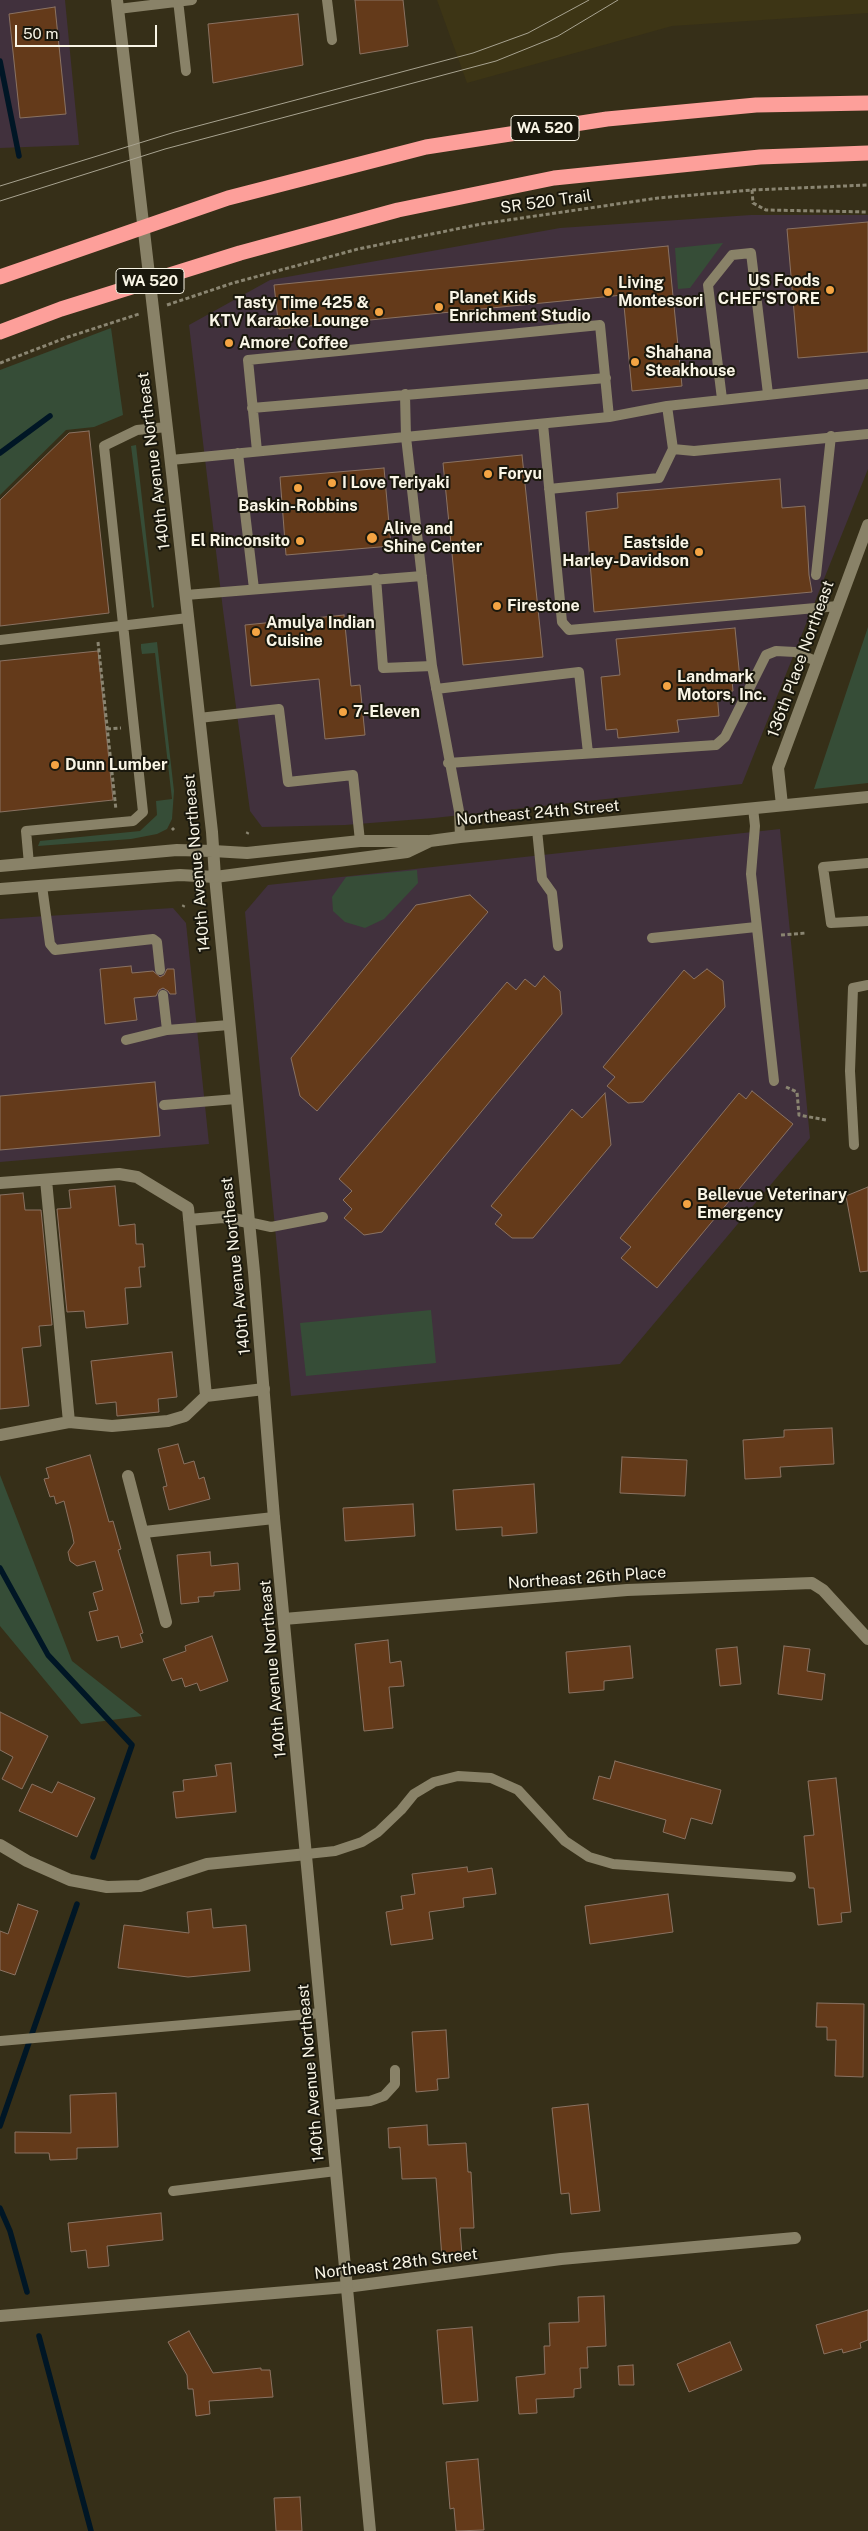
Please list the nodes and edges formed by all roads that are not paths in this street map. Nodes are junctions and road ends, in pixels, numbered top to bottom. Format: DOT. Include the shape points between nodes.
graph roads {
  1 [pos="192,0"];
  2 [pos="328,0"];
  3 [pos="178,1"];
  4 [pos="117,4"];
  5 [pos="332,40"];
  6 [pos="186,71"];
  7 [pos="868,102"];
  8 [pos="868,153"];
  9 [pos="0,276"];
  10 [pos="0,332"];
  11 [pos="606,378"];
  12 [pos="868,384"];
  13 [pos="405,394"];
  14 [pos="768,394"];
  15 [pos="722,399"];
  16 [pos="667,406"];
  17 [pos="252,408"];
  18 [pos="609,417"];
  19 [pos="543,424"];
  20 [pos="167,428"];
  21 [pos="868,434"];
  22 [pos="831,436"];
  23 [pos="406,437"];
  24 [pos="673,449"];
  25 [pos="257,452"];
  26 [pos="238,453"];
  27 [pos="171,460"];
  28 [pos="550,490"];
  29 [pos="868,526"];
  30 [pos="816,575"];
  31 [pos="422,576"];
  32 [pos="376,578"];
  33 [pos="254,589"];
  34 [pos="186,594"];
  35 [pos="838,606"];
  36 [pos="188,618"];
  37 [pos="123,626"];
  38 [pos="0,640"];
  39 [pos="818,662"];
  40 [pos="432,666"];
  41 [pos="436,689"];
  42 [pos="200,718"];
  43 [pos="588,753"];
  44 [pos="448,763"];
  45 [pos="868,797"];
  46 [pos="782,805"];
  47 [pos="753,808"];
  48 [pos="537,830"];
  49 [pos="460,837"];
  50 [pos="360,841"];
  51 [pos="430,841"];
  52 [pos="213,851"];
  53 [pos="868,863"];
  54 [pos="29,864"];
  55 [pos="0,866"];
  56 [pos="215,877"];
  57 [pos="42,886"];
  58 [pos="0,889"];
  59 [pos="868,921"];
  60 [pos="756,927"];
  61 [pos="652,938"];
  62 [pos="558,946"];
  63 [pos="160,970"];
  64 [pos="868,985"];
  65 [pos="163,995"];
  66 [pos="229,1025"];
  67 [pos="167,1030"];
  68 [pos="126,1040"];
  69 [pos="774,1081"];
  70 [pos="236,1099"];
  71 [pos="164,1105"];
  72 [pos="854,1145"];
  73 [pos="46,1180"];
  74 [pos="0,1184"];
  75 [pos="323,1217"];
  76 [pos="189,1220"];
  77 [pos="248,1222"];
  78 [pos="264,1389"];
  79 [pos="206,1396"];
  80 [pos="69,1422"];
  81 [pos="0,1435"];
  82 [pos="128,1476"];
  83 [pos="274,1518"];
  84 [pos="144,1532"];
  85 [pos="284,1619"];
  86 [pos="166,1622"];
  87 [pos="868,1639"];
  88 [pos="0,1845"];
  89 [pos="307,1854"];
  90 [pos="791,1877"];
  91 [pos="321,2013"];
  92 [pos="0,2041"];
  93 [pos="395,2070"];
  94 [pos="330,2105"];
  95 [pos="336,2171"];
  96 [pos="173,2191"];
  97 [pos="795,2238"];
  98 [pos="346,2287"];
  99 [pos="0,2316"];
  100 [pos="370,2531"];
  1 -- 3 [label="lane"];
  2 -- 5 [label="lane"];
  3 -- 4 [label="lane"];
  3 -- 6 [label="lane"];
  4 -- 20 [label="street, 140th Avenue Northeast"];
  7 -- 9 [label="highway, WA 520" via="756,106 607,118 426,146 228,198"];
  8 -- 10 [label="highway, WA 520" via="760,157 554,178 398,210 240,253 61,309"];
  11 -- 13 [label="lane"];
  11 -- 17 [label="lane" via="600,325 248,360"];
  11 -- 18 [label="lane"];
  12 -- 14 [label="lane"];
  13 -- 17 [label="lane"];
  13 -- 23 [label="lane"];
  14 -- 15 [label="lane"];
  14 -- 15 [label="lane" via="751,253 732,255 708,285"];
  15 -- 16 [label="lane"];
  16 -- 18 [label="lane"];
  16 -- 24 [label="lane"];
  17 -- 25 [label="lane"];
  18 -- 19 [label="lane"];
  19 -- 23 [label="lane"];
  19 -- 28 [label="lane"];
  20 -- 27 [label="street, 140th Avenue Northeast"];
  20 -- 37 [label="lane" via="137,430 104,446"];
  21 -- 22 [label="lane"];
  22 -- 24 [label="lane" via="694,451"];
  22 -- 30 [label="lane"];
  23 -- 25 [label="lane"];
  23 -- 31 [label="lane"];
  24 -- 28 [label="lane" via="660,478"];
  25 -- 26 [label="lane"];
  26 -- 27 [label="lane"];
  26 -- 33 [label="lane"];
  27 -- 34 [label="street, 140th Avenue Northeast"];
  28 -- 35 [label="lane" via="562,622 568,630"];
  29 -- 35 [label="street, 136th Place Northeast"];
  31 -- 32 [label="lane"];
  31 -- 40 [label="lane"];
  32 -- 33 [label="lane"];
  32 -- 40 [label="lane" via="383,668"];
  33 -- 34 [label="lane"];
  34 -- 36 [label="street, 140th Avenue Northeast"];
  35 -- 39 [label="street, 136th Place Northeast"];
  36 -- 37 [label="lane"];
  36 -- 42 [label="street, 140th Avenue Northeast"];
  37 -- 38 [label="lane"];
  37 -- 54 [label="lane" via="143,812 133,821 26,831"];
  39 -- 43 [label="lane" via="794,652 766,654 725,736 716,745"];
  39 -- 46 [label="street, 136th Place Northeast" via="778,768"];
  40 -- 41 [label="lane"];
  41 -- 43 [label="lane" via="579,672"];
  41 -- 44 [label="lane"];
  42 -- 50 [label="lane" via="280,709 288,782 353,775"];
  42 -- 52 [label="street, 140th Avenue Northeast"];
  43 -- 44 [label="lane"];
  44 -- 49 [label="lane" via="459,811"];
  45 -- 46 [label="street, Northeast 24th Street"];
  46 -- 47 [label="street, Northeast 24th Street"];
  47 -- 48 [label="street, Northeast 24th Street"];
  47 -- 60 [label="lane" via="755,826 751,874"];
  48 -- 49 [label="street, Northeast 24th Street"];
  48 -- 62 [label="lane" via="542,879 552,893"];
  49 -- 51 [label="street, Northeast 24th Street"];
  50 -- 51 [label="street"];
  50 -- 52 [label="street" via="247,853"];
  51 -- 56 [label="street, Northeast 24th Street" via="407,852"];
  52 -- 54 [label="street" via="177,850"];
  52 -- 56 [label="street, 140th Avenue Northeast"];
  53 -- 59 [label="lane" via="823,867 831,923"];
  54 -- 55 [label="street"];
  56 -- 57 [label="street, Northeast 24th Street" via="180,875"];
  56 -- 66 [label="street, 140th Avenue Northeast"];
  57 -- 58 [label="street, Northeast 24th Street"];
  57 -- 63 [label="lane" via="50,944 55,950 153,939 157,942"];
  60 -- 61 [label="lane"];
  60 -- 69 [label="lane"];
  64 -- 72 [label="lane" via="853,988 850,1071"];
  65 -- 67 [label="lane"];
  66 -- 67 [label="lane"];
  66 -- 70 [label="street, 140th Avenue Northeast"];
  67 -- 68 [label="lane"];
  70 -- 71 [label="lane"];
  70 -- 77 [label="street, 140th Avenue Northeast"];
  73 -- 74 [label="street"];
  73 -- 76 [label="street" via="119,1174 137,1178 188,1208"];
  73 -- 80 [label="street"];
  75 -- 77 [label="lane" via="270,1226"];
  76 -- 77 [label="street" via="223,1216"];
  76 -- 79 [label="street"];
  77 -- 78 [label="street, 140th Avenue Northeast"];
  78 -- 79 [label="street"];
  78 -- 83 [label="street, 140th Avenue Northeast"];
  79 -- 80 [label="street" via="184,1416 168,1421 112,1426"];
  80 -- 81 [label="street"];
  82 -- 84 [label="street"];
  83 -- 84 [label="street"];
  83 -- 85 [label="street, 140th Avenue Northeast"];
  84 -- 86 [label="street"];
  85 -- 87 [label="street, Northeast 26th Place" via="627,1590 812,1582"];
  85 -- 89 [label="street, 140th Avenue Northeast"];
  88 -- 89 [label="street" via="70,1880 107,1887 140,1886 207,1864"];
  89 -- 90 [label="lane" via="335,1851 362,1842 378,1832 414,1794 434,1782 458,1776 491,1778 518,1790 565,1841 590,1857 613,1864"];
  89 -- 91 [label="street, 140th Avenue Northeast"];
  91 -- 92 [label="lane"];
  91 -- 94 [label="street, 140th Avenue Northeast"];
  93 -- 94 [label="lane" via="395,2084 384,2096"];
  94 -- 95 [label="street, 140th Avenue Northeast"];
  95 -- 96 [label="lane"];
  95 -- 98 [label="street, 140th Avenue Northeast"];
  97 -- 98 [label="street, Northeast 28th Street" via="561,2259"];
  98 -- 99 [label="street, Northeast 28th Street"];
  98 -- 100 [label="street, 140th Avenue Northeast"];
}
